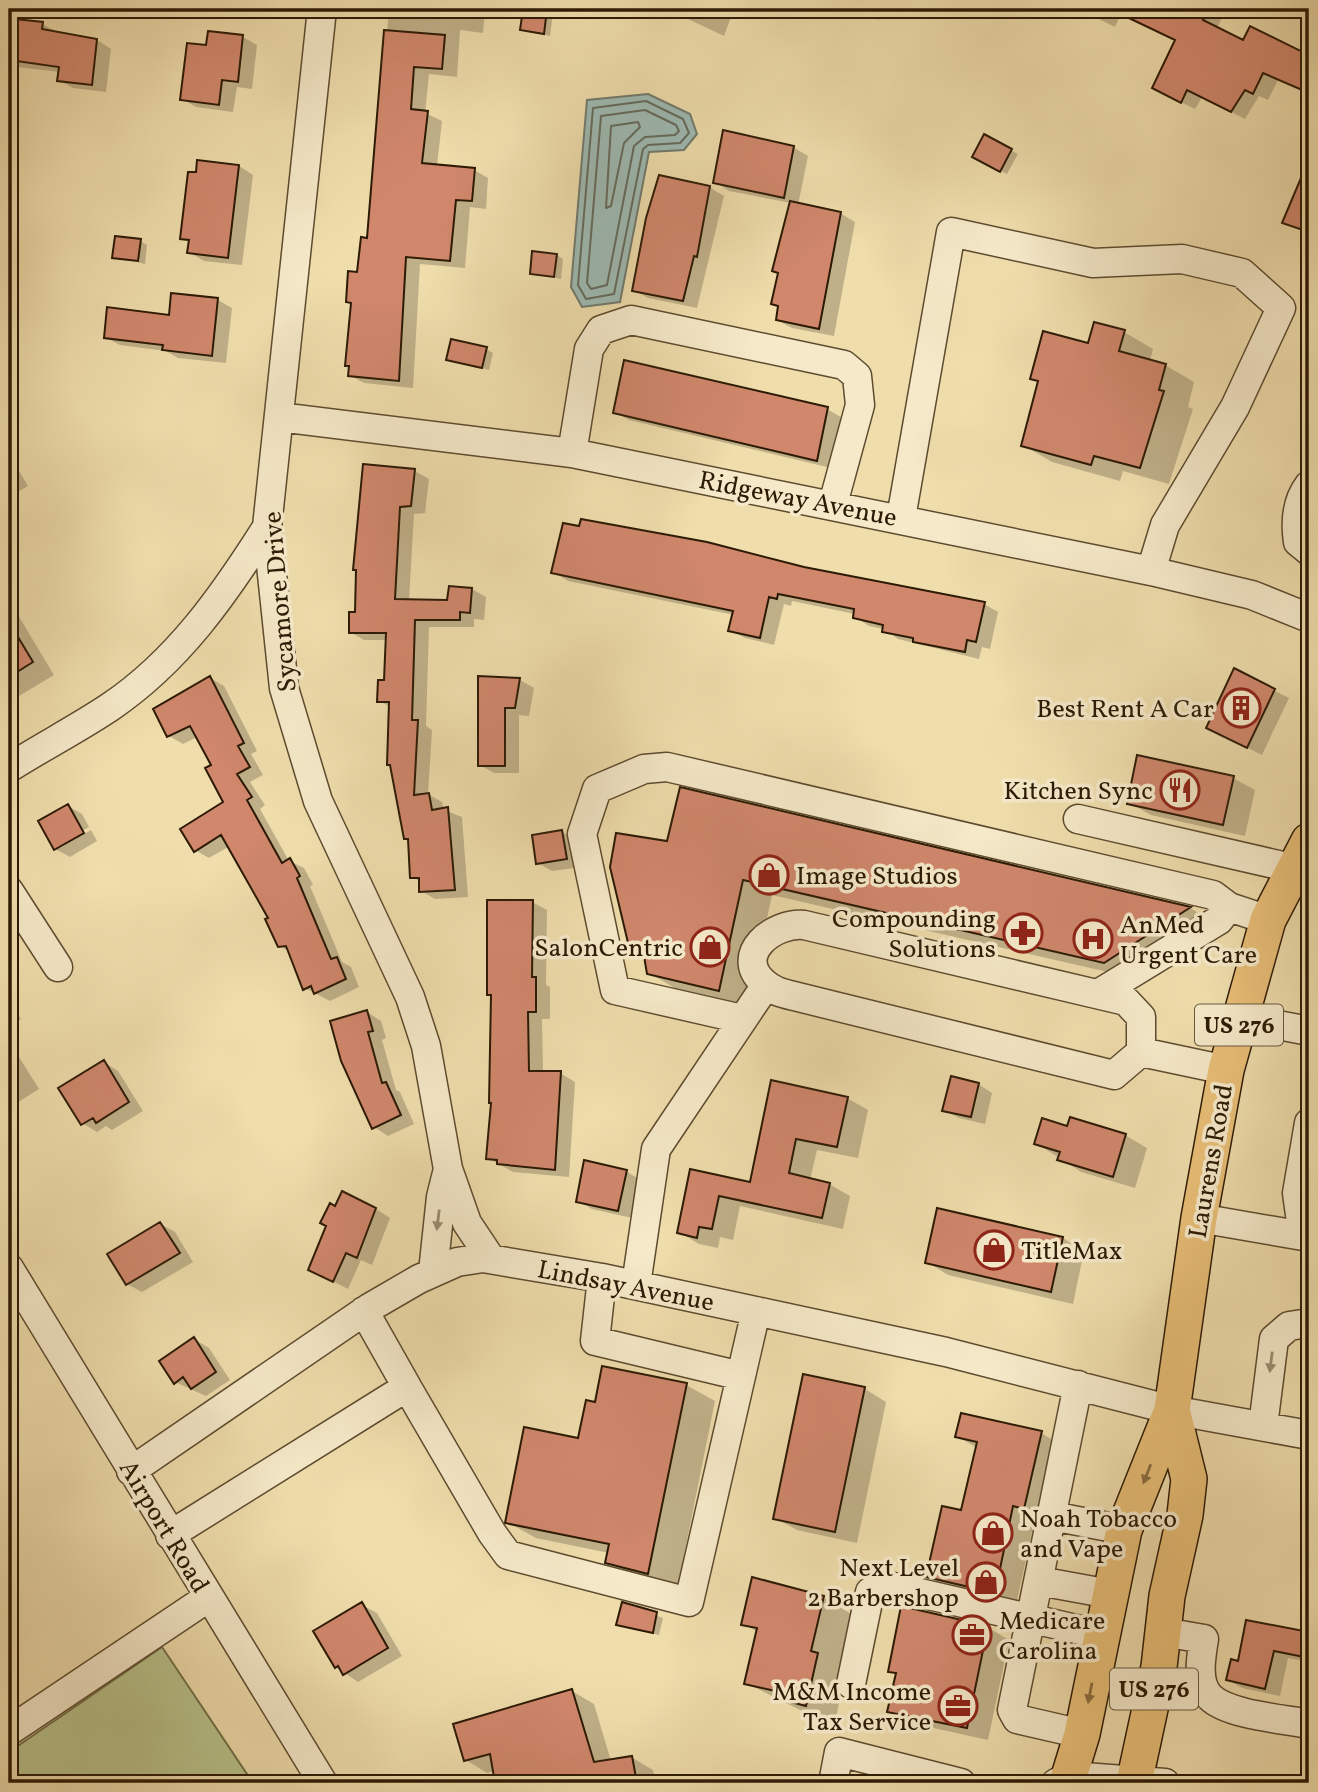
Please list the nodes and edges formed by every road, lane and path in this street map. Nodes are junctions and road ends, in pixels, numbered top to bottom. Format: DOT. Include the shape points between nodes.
graph roads {
  1 [pos="322,9"];
  2 [pos="279,417"];
  3 [pos="572,453"];
  4 [pos="1309,485"];
  5 [pos="833,505"];
  6 [pos="901,518"];
  7 [pos="267,527"];
  8 [pos="1309,551"];
  9 [pos="1152,570"];
  10 [pos="1309,618"];
  11 [pos="9,768"];
  12 [pos="1078,818"];
  13 [pos="1305,853"];
  14 [pos="9,891"];
  15 [pos="1229,907"];
  16 [pos="1268,920"];
  17 [pos="58,967"];
  18 [pos="766,985"];
  19 [pos="1098,994"];
  20 [pos="1241,1018"];
  21 [pos="742,1019"];
  22 [pos="1309,1031"];
  23 [pos="1140,1052"];
  24 [pos="1226,1070"];
  25 [pos="1309,1123"];
  26 [pos="448,1169"];
  27 [pos="1199,1218"];
  28 [pos="1306,1236"];
  29 [pos="491,1259"];
  30 [pos="9,1268"];
  31 [pos="433,1272"];
  32 [pos="602,1278"];
  33 [pos="636,1285"];
  34 [pos="364,1311"];
  35 [pos="756,1311"];
  36 [pos="1302,1321"];
  37 [pos="741,1376"];
  38 [pos="1078,1385"];
  39 [pos="407,1387"];
  40 [pos="1172,1410"];
  41 [pos="1263,1426"];
  42 [pos="1309,1435"];
  43 [pos="131,1471"];
  44 [pos="1052,1516"];
  45 [pos="1124,1530"];
  46 [pos="170,1535"];
  47 [pos="1039,1581"];
  48 [pos="1110,1594"];
  49 [pos="209,1597"];
  50 [pos="1031,1620"];
  51 [pos="1163,1632"];
  52 [pos="1102,1635"];
  53 [pos="851,1684"];
  54 [pos="1309,1724"];
  55 [pos="9,1731"];
  56 [pos="1082,1734"];
  57 [pos="1064,1781"];
  58 [pos="323,1783"];
  59 [pos="833,1783"];
  60 [pos="961,1783"];
  61 [pos="1144,1783"];
  1 -- 2 [label="street, Sycamore Drive"];
  2 -- 3 [label="street, Ridgeway Avenue"];
  2 -- 7 [label="street, Sycamore Drive"];
  3 -- 5 [label="street, Ridgeway Avenue"];
  3 -- 5 [label="street" via="589,349 601,330 631,320 844,365 857,376 860,405"];
  4 -- 8 [label="street" via="1295,523 1298,542"];
  5 -- 6 [label="street, Ridgeway Avenue"];
  6 -- 9 [label="street, Ridgeway Avenue"];
  6 -- 9 [label="street" via="951,232 1093,263 1182,259 1242,273 1280,308 1236,407 1165,525"];
  7 -- 11 [label="street" via="207,615 152,672 111,706"];
  7 -- 26 [label="street, Sycamore Drive" via="284,688 296,735 339,850 410,998 426,1046"];
  9 -- 10 [label="street, Ridgeway Avenue" via="1252,595"];
  12 -- 13 [label="street"];
  13 -- 16 [label="main road, Laurens Road / US 276"];
  14 -- 17 [label="street"];
  15 -- 16 [label="street"];
  15 -- 19 [label="street" via="1219,920"];
  15 -- 21 [label="street" via="1213,895 667,767 644,769 597,789 582,834 615,990"];
  16 -- 20 [label="main road, Laurens Road / US 276"];
  18 -- 19 [label="street" via="755,970 758,943 771,931 794,924"];
  18 -- 21 [label="street"];
  18 -- 23 [label="street" via="799,998 1114,1075"];
  19 -- 23 [label="street" via="1126,1001 1141,1017"];
  20 -- 22 [label="street"];
  20 -- 24 [label="main road, Laurens Road / US 276"];
  21 -- 33 [label="street" via="656,1149"];
  23 -- 24 [label="street"];
  24 -- 27 [label="main road, Laurens Road / US 276"];
  25 -- 28 [label="street" via="1297,1193"];
  26 -- 29 [label="street, Sycamore Drive" via="467,1223"];
  26 -- 31 [label="street, Sycamore Drive, one-way"];
  27 -- 28 [label="street"];
  27 -- 40 [label="main road, Laurens Road / US 276"];
  29 -- 31 [label="street, Lindsay Avenue" via="457,1262"];
  29 -- 32 [label="street, Lindsay Avenue"];
  30 -- 43 [label="street, Airport Road"];
  31 -- 34 [label="street, Lindsay Avenue"];
  32 -- 33 [label="street, Lindsay Avenue"];
  32 -- 37 [label="street" via="594,1341"];
  33 -- 35 [label="street, Lindsay Avenue"];
  34 -- 39 [label="street"];
  34 -- 43 [label="street, Lindsay Avenue"];
  35 -- 37 [label="street"];
  35 -- 38 [label="street, Lindsay Avenue"];
  36 -- 41 [label="street, one-way" via="1274,1339"];
  37 -- 39 [label="street" via="688,1602 508,1555"];
  38 -- 40 [label="street, Lindsay Avenue"];
  38 -- 44 [label="street"];
  39 -- 46 [label="street"];
  40 -- 41 [label="street, Lindsay Avenue"];
  40 -- 45 [label="main road, Laurens Road / US 276, one-way"];
  40 -- 51 [label="main road, Laurens Road / US 276" via="1189,1479"];
  41 -- 42 [label="street, Lindsay Avenue"];
  43 -- 46 [label="street, Airport Road"];
  44 -- 45 [label="street"];
  44 -- 47 [label="street"];
  45 -- 48 [label="main road, Laurens Road / US 276"];
  46 -- 49 [label="street, Airport Road"];
  47 -- 48 [label="street"];
  47 -- 50 [label="street"];
  48 -- 52 [label="main road, Laurens Road / US 276"];
  49 -- 55 [label="street"];
  49 -- 58 [label="street, Airport Road"];
  50 -- 52 [label="street"];
  50 -- 53 [label="street" via="885,1585 870,1592"];
  50 -- 56 [label="street" via="1012,1710 1017,1719"];
  51 -- 54 [label="street" via="1203,1639 1203,1680 1208,1696 1224,1707"];
  51 -- 61 [label="main road, Laurens Road / US 276"];
  52 -- 56 [label="main road, Laurens Road / US 276, one-way"];
  56 -- 57 [label="main road, Laurens Road / US 276"];
  57 -- 61 [label="street"];
  59 -- 60 [label="street" via="839,1752"];
}
